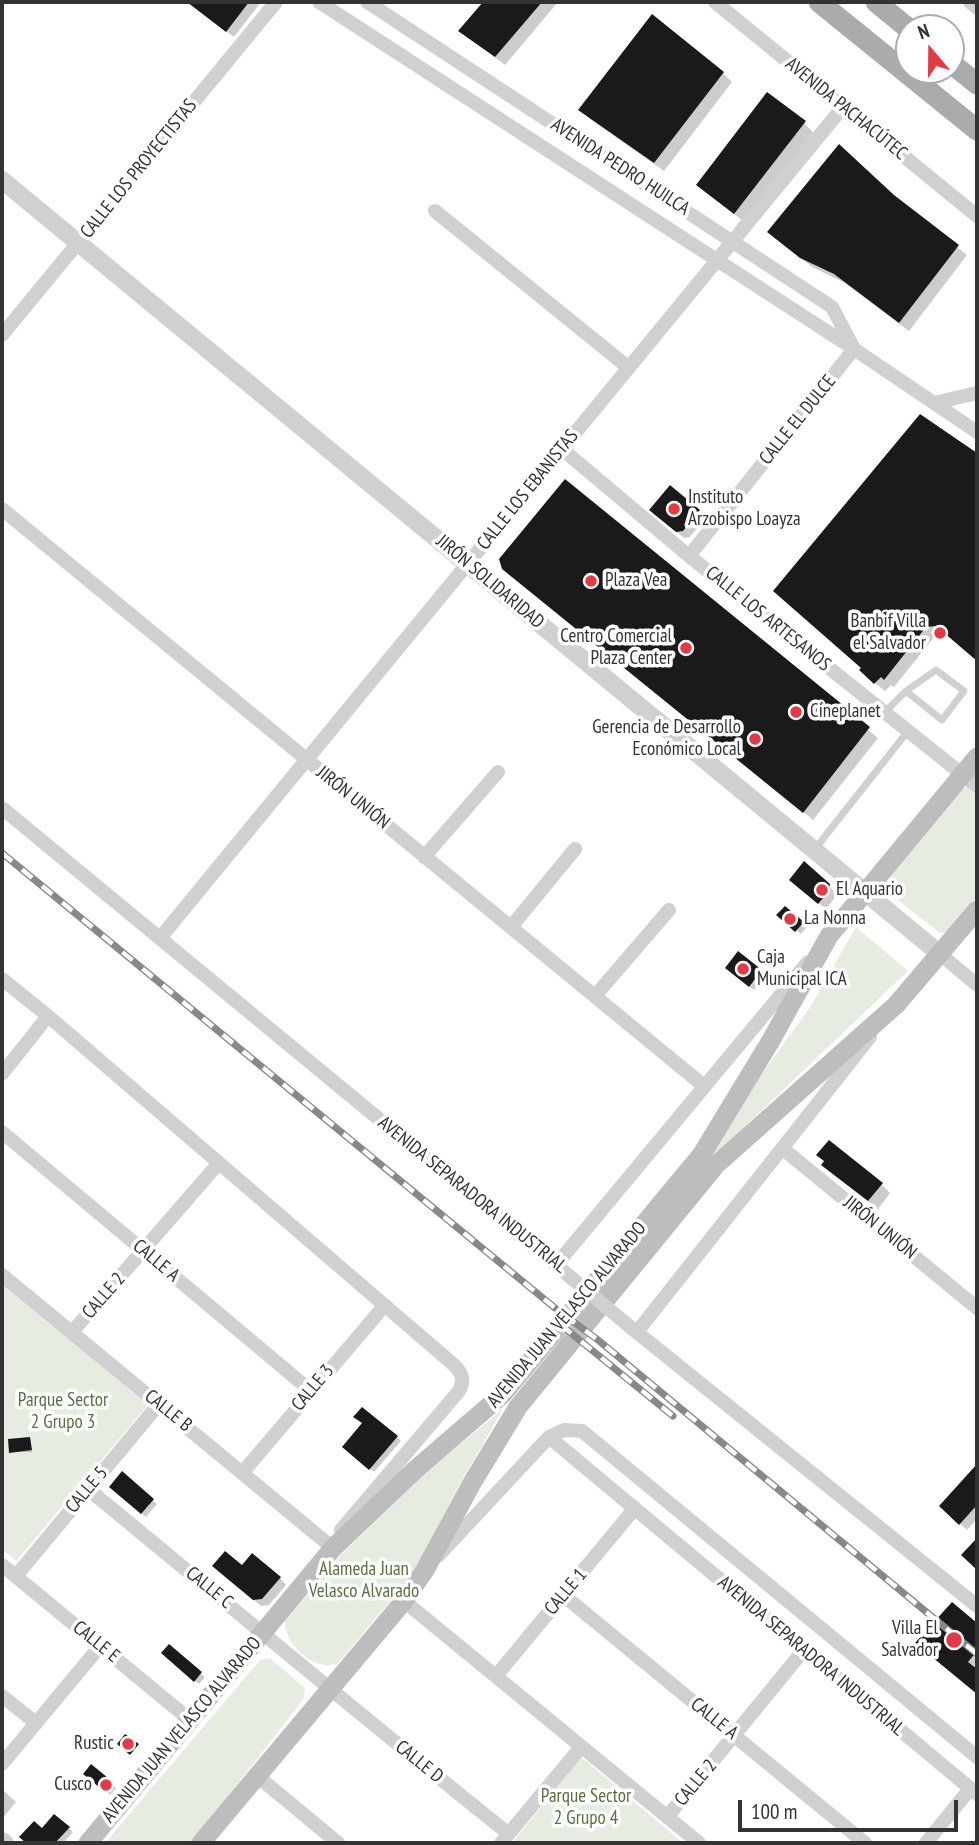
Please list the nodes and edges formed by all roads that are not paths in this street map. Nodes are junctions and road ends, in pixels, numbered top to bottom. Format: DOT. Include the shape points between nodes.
graph roads {
  1 [pos="276,2"];
  2 [pos="319,2"];
  3 [pos="367,2"];
  4 [pos="715,2"];
  5 [pos="819,2"];
  6 [pos="876,2"];
  7 [pos="970,2"];
  8 [pos="977,8"];
  9 [pos="895,18"];
  10 [pos="843,107"];
  11 [pos="977,130"];
  12 [pos="2,180"];
  13 [pos="435,211"];
  14 [pos="977,216"];
  15 [pos="733,240"];
  16 [pos="78,243"];
  17 [pos="717,261"];
  18 [pos="2,335"];
  19 [pos="854,349"];
  20 [pos="629,368"];
  21 [pos="977,393"];
  22 [pos="934,403"];
  23 [pos="977,432"];
  24 [pos="562,449"];
  25 [pos="2,509"];
  26 [pos="689,556"];
  27 [pos="467,564"];
  28 [pos="906,691"];
  29 [pos="885,712"];
  30 [pos="908,731"];
  31 [pos="977,757"];
  32 [pos="307,760"];
  33 [pos="498,772"];
  34 [pos="970,780"];
  35 [pos="2,808"];
  36 [pos="575,849"];
  37 [pos="814,850"];
  38 [pos="424,857"];
  39 [pos="865,892"];
  40 [pos="669,910"];
  41 [pos="977,910"];
  42 [pos="511,928"];
  43 [pos="829,936"];
  44 [pos="160,938"];
  45 [pos="940,954"];
  46 [pos="2,979"];
  47 [pos="977,985"];
  48 [pos="594,996"];
  49 [pos="896,1005"];
  50 [pos="48,1016"];
  51 [pos="2,1074"];
  52 [pos="704,1086"];
  53 [pos="2,1132"];
  54 [pos="782,1148"];
  55 [pos="218,1164"];
  56 [pos="144,1250"];
  57 [pos="556,1265"];
  58 [pos="2,1275"];
  59 [pos="385,1305"];
  60 [pos="977,1308"];
  61 [pos="633,1329"];
  62 [pos="72,1332"];
  63 [pos="311,1391"];
  64 [pos="159,1404"];
  65 [pos="549,1437"];
  66 [pos="243,1472"];
  67 [pos="88,1489"];
  68 [pos="635,1508"];
  69 [pos="330,1546"];
  70 [pos="2,1565"];
  71 [pos="425,1570"];
  72 [pos="16,1576"];
  73 [pos="563,1595"];
  74 [pos="404,1601"];
  75 [pos="977,1606"];
  76 [pos="263,1632"];
  77 [pos="101,1645"];
  78 [pos="803,1651"];
  79 [pos="496,1676"];
  80 [pos="329,1690"];
  81 [pos="2,1696"];
  82 [pos="190,1720"];
  83 [pos="36,1723"];
  84 [pos="734,1736"];
  85 [pos="582,1747"];
  86 [pos="977,1757"];
  87 [pos="2,1764"];
  88 [pos="256,1775"];
  89 [pos="974,1791"];
  90 [pos="667,1817"];
  91 [pos="505,1839"];
  92 [pos="88,1843"];
  93 [pos="201,1843"];
  94 [pos="338,1843"];
  95 [pos="699,1843"];
  96 [pos="865,1843"];
  97 [pos="926,1843"];
  1 -- 16 [label="street, CALLE LOS PROYECTISTAS"];
  2 -- 17 [label="street"];
  3 -- 15 [label="street, AVENIDA PEDRO HUILCA"];
  4 -- 10 [label="street, AVENIDA PACHACÚTEC"];
  5 -- 11 [label="main road"];
  6 -- 9 [label="main road"];
  7 -- 8 [label="street"];
  10 -- 14 [label="street, AVENIDA PACHACÚTEC"];
  10 -- 15 [label="street, CALLE LOS EBANISTAS"];
  12 -- 16 [label="street, JIRÓN SOLIDARIDAD"];
  13 -- 20 [label="street"];
  15 -- 17 [label="street, CALLE LOS EBANISTAS"];
  15 -- 19 [label="street, AVENIDA PEDRO HUILCA" via="832,307"];
  16 -- 18 [label="street, CALLE LOS PROYECTISTAS"];
  16 -- 27 [label="street, JIRÓN SOLIDARIDAD"];
  17 -- 19 [label="street"];
  17 -- 20 [label="street, CALLE LOS EBANISTAS"];
  19 -- 22 [label="street"];
  19 -- 26 [label="street, CALLE EL DULCE"];
  20 -- 24 [label="street, CALLE LOS EBANISTAS"];
  21 -- 22 [label="street"];
  22 -- 23 [label="street"];
  24 -- 26 [label="street, CALLE LOS ARTESANOS"];
  24 -- 27 [label="street, CALLE LOS EBANISTAS"];
  25 -- 32 [label="street, JIRÓN UNIÓN"];
  26 -- 29 [label="street, CALLE LOS ARTESANOS"];
  27 -- 32 [label="street, CALLE LOS EBANISTAS"];
  27 -- 37 [label="street, JIRÓN SOLIDARIDAD"];
  28 -- 28 [label="lane" via="936,670 964,691 942,720"];
  28 -- 29 [label="lane"];
  29 -- 30 [label="street, CALLE LOS ARTESANOS"];
  30 -- 34 [label="street, CALLE LOS ARTESANOS"];
  30 -- 37 [label="lane"];
  31 -- 34 [label="main road, AVENIDA JUAN VELASCO ALVARADO"];
  32 -- 38 [label="street, JIRÓN UNIÓN"];
  32 -- 44 [label="street, CALLE LOS EBANISTAS"];
  33 -- 38 [label="street"];
  34 -- 39 [label="main road, AVENIDA JUAN VELASCO ALVARADO"];
  35 -- 44 [label="street, AVENIDA SEPARADORA INDUSTRIAL"];
  36 -- 42 [label="street"];
  37 -- 39 [label="street, JIRÓN SOLIDARIDAD"];
  38 -- 42 [label="street, JIRÓN UNIÓN"];
  39 -- 43 [label="main road, AVENIDA JUAN VELASCO ALVARADO"];
  39 -- 45 [label="street, JIRÓN SOLIDARIDAD"];
  40 -- 48 [label="street"];
  41 -- 45 [label="main road, AVENIDA JUAN VELASCO ALVARADO"];
  42 -- 48 [label="street, JIRÓN UNIÓN"];
  43 -- 52 [label="street, AVENIDA JUAN VELASCO ALVARADO"];
  43 -- 69 [label="main road, AVENIDA JUAN VELASCO ALVARADO" via="702,1154 503,1394"];
  44 -- 57 [label="street, AVENIDA SEPARADORA INDUSTRIAL"];
  45 -- 47 [label="street, JIRÓN SOLIDARIDAD"];
  45 -- 49 [label="main road, AVENIDA JUAN VELASCO ALVARADO"];
  46 -- 50 [label="street"];
  48 -- 52 [label="street, JIRÓN UNIÓN"];
  49 -- 54 [label="street, AVENIDA JUAN VELASCO ALVARADO"];
  49 -- 71 [label="main road, AVENIDA JUAN VELASCO ALVARADO" via="708,1176 518,1407"];
  50 -- 51 [label="street"];
  50 -- 55 [label="street"];
  52 -- 57 [label="street, AVENIDA JUAN VELASCO ALVARADO"];
  53 -- 56 [label="street, CALLE A"];
  54 -- 60 [label="street, JIRÓN UNIÓN"];
  54 -- 61 [label="street, AVENIDA JUAN VELASCO ALVARADO"];
  55 -- 56 [label="street, CALLE 2"];
  55 -- 59 [label="street"];
  56 -- 62 [label="street, CALLE 2"];
  56 -- 63 [label="street, CALLE A"];
  57 -- 61 [label="street, AVENIDA SEPARADORA INDUSTRIAL, bridge"];
  58 -- 62 [label="street, CALLE B"];
  59 -- 63 [label="street, CALLE 3"];
  59 -- 69 [label="street, AVENIDA JUAN VELASCO ALVARADO" via="463,1378 459,1391"];
  61 -- 75 [label="street, AVENIDA SEPARADORA INDUSTRIAL"];
  62 -- 64 [label="street, CALLE B"];
  63 -- 66 [label="street, CALLE 3"];
  64 -- 66 [label="street, CALLE B"];
  64 -- 67 [label="street, CALLE 5"];
  65 -- 68 [label="street, AVENIDA SEPARADORA INDUSTRIAL"];
  65 -- 71 [label="street, AVENIDA JUAN VELASCO ALVARADO"];
  65 -- 86 [label="street, AVENIDA SEPARADORA INDUSTRIAL" via="564,1430 583,1431"];
  66 -- 69 [label="street, CALLE B"];
  67 -- 72 [label="street, CALLE 5"];
  67 -- 76 [label="street, CALLE C"];
  68 -- 73 [label="street, CALLE 1"];
  68 -- 78 [label="street, AVENIDA SEPARADORA INDUSTRIAL"];
  69 -- 76 [label="main road, AVENIDA JUAN VELASCO ALVARADO"];
  70 -- 72 [label="street, CALLE E"];
  71 -- 74 [label="main road, AVENIDA JUAN VELASCO ALVARADO"];
  72 -- 77 [label="street, CALLE E"];
  73 -- 79 [label="street, CALLE 1"];
  73 -- 84 [label="street, CALLE A"];
  74 -- 79 [label="street"];
  74 -- 80 [label="main road, AVENIDA JUAN VELASCO ALVARADO"];
  76 -- 80 [label="street, CALLE C"];
  76 -- 82 [label="main road, AVENIDA JUAN VELASCO ALVARADO"];
  77 -- 82 [label="street, CALLE E"];
  77 -- 83 [label="street"];
  78 -- 84 [label="street, CALLE 2"];
  78 -- 89 [label="street, AVENIDA SEPARADORA INDUSTRIAL"];
  79 -- 85 [label="street"];
  80 -- 88 [label="main road, AVENIDA JUAN VELASCO ALVARADO"];
  80 -- 91 [label="street, CALLE D"];
  81 -- 83 [label="street"];
  82 -- 92 [label="main road, AVENIDA JUAN VELASCO ALVARADO"];
  83 -- 87 [label="street"];
  84 -- 90 [label="street, CALLE 2"];
  84 -- 96 [label="street, CALLE A"];
  85 -- 90 [label="street"];
  85 -- 91 [label="street"];
  88 -- 93 [label="main road, AVENIDA JUAN VELASCO ALVARADO"];
  88 -- 94 [label="street"];
  89 -- 97 [label="street"];
  90 -- 95 [label="street"];
}
